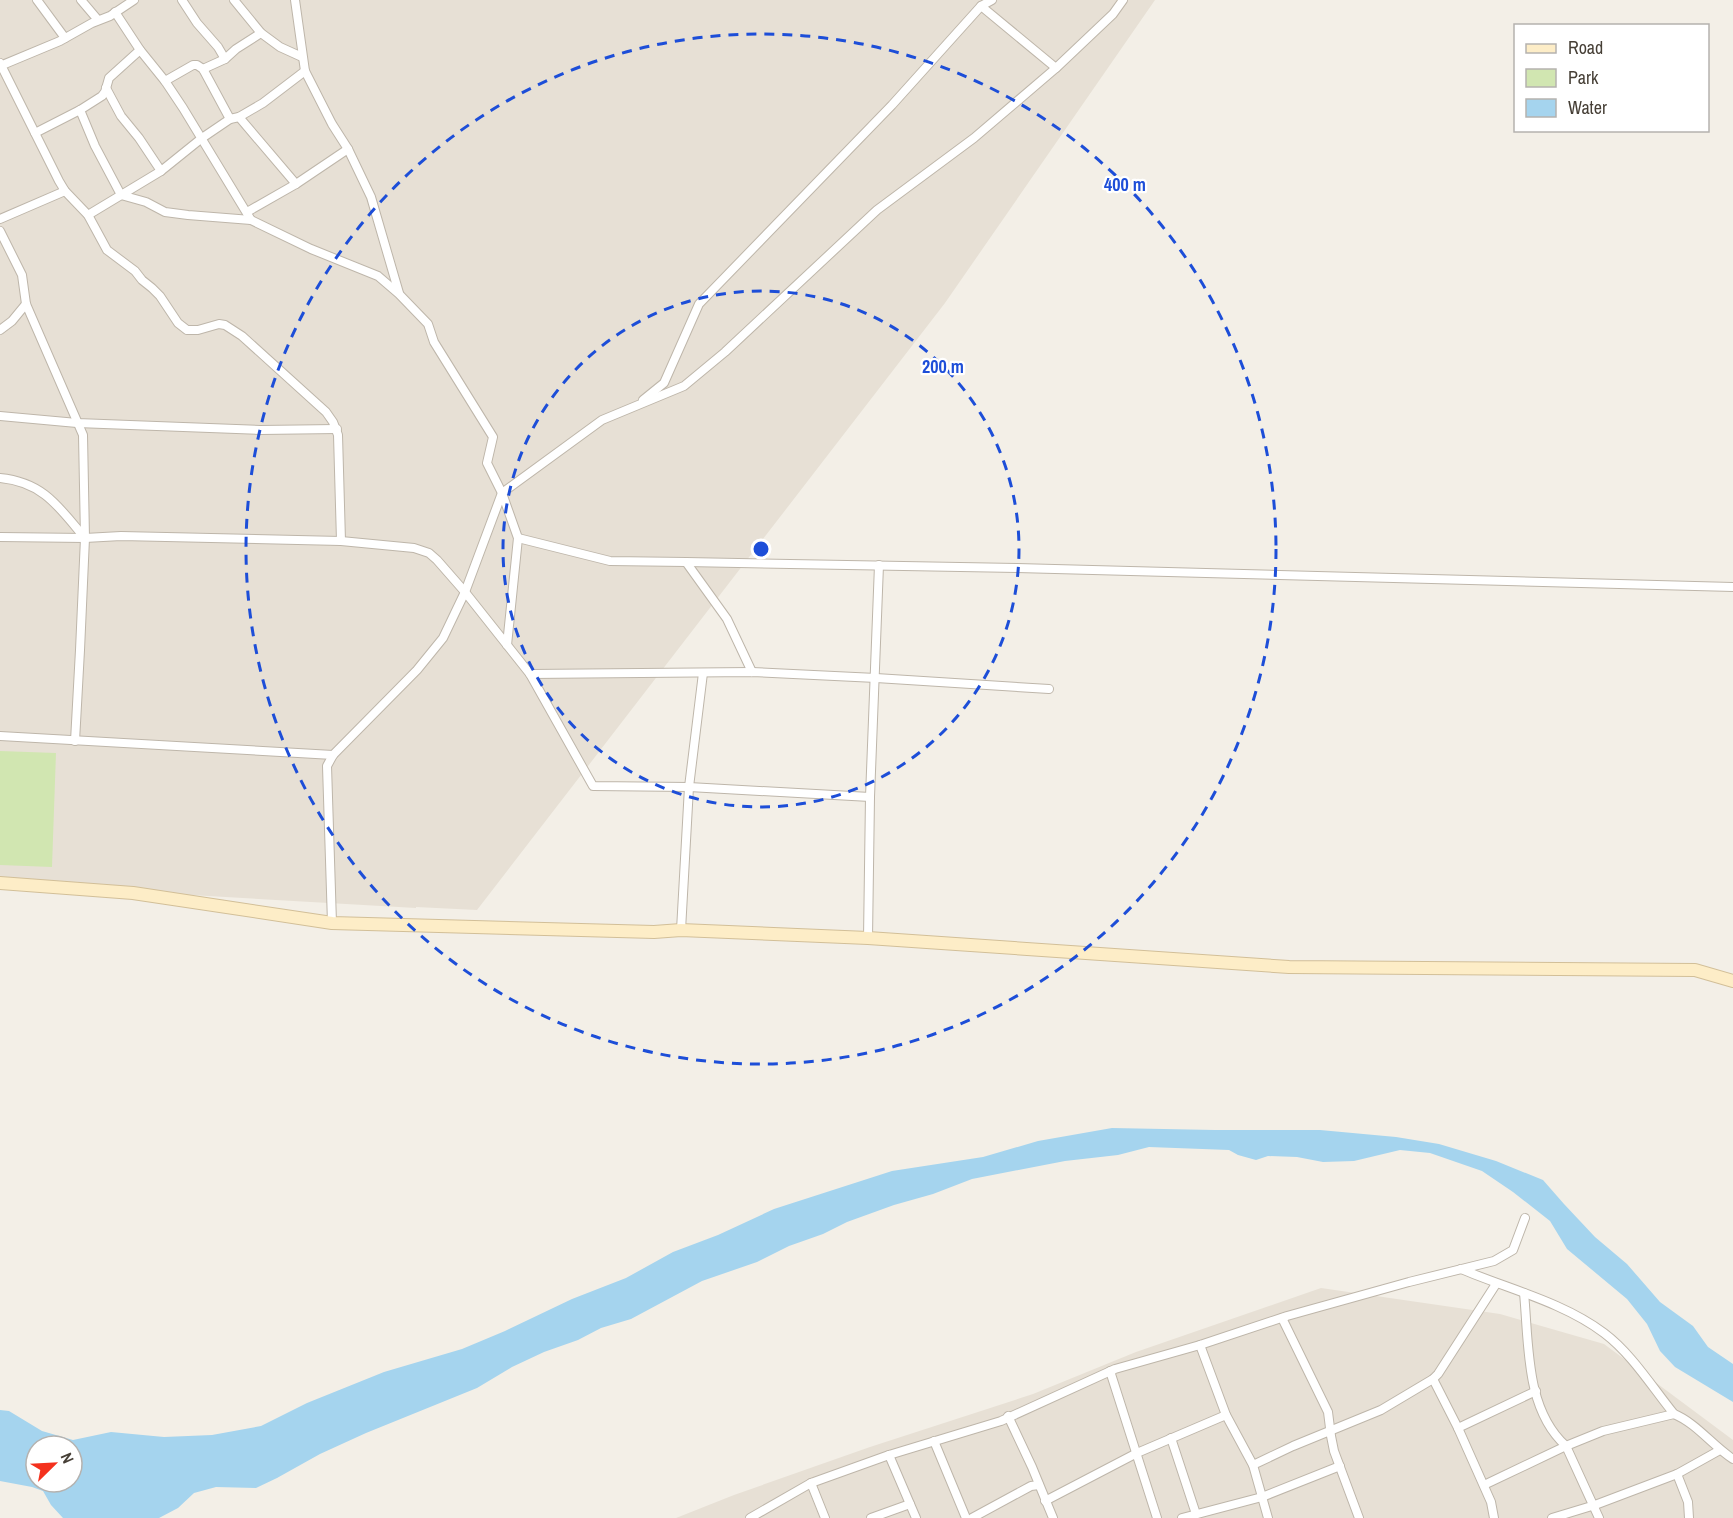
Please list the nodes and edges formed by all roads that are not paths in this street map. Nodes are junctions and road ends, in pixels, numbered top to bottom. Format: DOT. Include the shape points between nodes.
graph roads {
  1 [pos="37,0"];
  2 [pos="81,0"];
  3 [pos="133,0"];
  4 [pos="182,0"];
  5 [pos="234,0"];
  6 [pos="295,0"];
  7 [pos="992,0"];
  8 [pos="1123,0"];
  9 [pos="981,6"];
  10 [pos="115,12"];
  11 [pos="98,20"];
  12 [pos="261,33"];
  13 [pos="66,38"];
  14 [pos="140,50"];
  15 [pos="302,57"];
  16 [pos="225,59"];
  17 [pos="0,65"];
  18 [pos="1056,68"];
  19 [pos="203,69"];
  20 [pos="305,71"];
  21 [pos="165,81"];
  22 [pos="106,88"];
  23 [pos="80,110"];
  24 [pos="235,118"];
  25 [pos="35,133"];
  26 [pos="202,138"];
  27 [pos="348,149"];
  28 [pos="161,171"];
  29 [pos="296,184"];
  30 [pos="65,191"];
  31 [pos="121,195"];
  32 [pos="88,215"];
  33 [pos="249,216"];
  34 [pos="0,219"];
  35 [pos="0,231"];
  36 [pos="399,294"];
  37 [pos="26,304"];
  38 [pos="0,330"];
  39 [pos="635,406"];
  40 [pos="1,415"];
  41 [pos="77,423"];
  42 [pos="337,429"];
  43 [pos="0,478"];
  44 [pos="502,493"];
  45 [pos="0,537"];
  46 [pos="84,538"];
  47 [pos="518,538"];
  48 [pos="341,541"];
  49 [pos="686,562"];
  50 [pos="879,565"];
  51 [pos="1733,587"];
  52 [pos="465,592"];
  53 [pos="507,645"];
  54 [pos="752,672"];
  55 [pos="703,673"];
  56 [pos="530,674"];
  57 [pos="876,678"];
  58 [pos="1049,689"];
  59 [pos="0,736"];
  60 [pos="75,741"];
  61 [pos="333,755"];
  62 [pos="689,787"];
  63 [pos="870,797"];
  64 [pos="0,883"];
  65 [pos="332,923"];
  66 [pos="681,930"];
  67 [pos="868,938"];
  68 [pos="1733,981"];
  69 [pos="1525,1218"];
  70 [pos="1460,1269"];
  71 [pos="1496,1284"];
  72 [pos="1524,1293"];
  73 [pos="1282,1318"];
  74 [pos="1200,1345"];
  75 [pos="1110,1371"];
  76 [pos="1433,1379"];
  77 [pos="1536,1391"];
  78 [pos="1674,1414"];
  79 [pos="1226,1415"];
  80 [pos="1008,1416"];
  81 [pos="1458,1428"];
  82 [pos="1330,1431"];
  83 [pos="1172,1438"];
  84 [pos="934,1441"];
  85 [pos="1566,1446"];
  86 [pos="1720,1450"];
  87 [pos="1137,1453"];
  88 [pos="889,1455"];
  89 [pos="1733,1459"];
  90 [pos="1252,1465"];
  91 [pos="1340,1466"];
  92 [pos="1677,1474"];
  93 [pos="811,1483"];
  94 [pos="1039,1485"];
  95 [pos="1484,1485"];
  96 [pos="1262,1497"];
  97 [pos="1045,1501"];
  98 [pos="910,1504"];
  99 [pos="1595,1505"];
  100 [pos="1196,1514"];
  101 [pos="750,1518"];
  102 [pos="825,1518"];
  103 [pos="871,1518"];
  104 [pos="916,1518"];
  105 [pos="966,1518"];
  106 [pos="972,1518"];
  107 [pos="1053,1518"];
  108 [pos="1157,1518"];
  109 [pos="1182,1518"];
  110 [pos="1268,1518"];
  111 [pos="1359,1518"];
  112 [pos="1494,1518"];
  113 [pos="1552,1518"];
  114 [pos="1599,1518"];
  115 [pos="1689,1518"];
  1 -- 13 [label="street"];
  2 -- 11 [label="street"];
  3 -- 10 [label="street"];
  4 -- 16 [label="street"];
  5 -- 12 [label="street"];
  6 -- 15 [label="street"];
  7 -- 9 [label="street"];
  8 -- 18 [label="street"];
  9 -- 18 [label="street"];
  9 -- 39 [label="street" via="892,105 699,304 664,383"];
  10 -- 11 [label="street"];
  10 -- 14 [label="street"];
  11 -- 13 [label="street"];
  12 -- 15 [label="street"];
  12 -- 16 [label="street"];
  13 -- 17 [label="street"];
  14 -- 21 [label="street"];
  14 -- 22 [label="street" via="109,78"];
  15 -- 20 [label="street"];
  16 -- 19 [label="street"];
  17 -- 25 [label="street"];
  18 -- 39 [label="street" via="974,138 877,210 684,386"];
  19 -- 21 [label="street" via="193,65"];
  19 -- 24 [label="street"];
  20 -- 24 [label="street" via="263,103"];
  20 -- 27 [label="street"];
  21 -- 26 [label="street"];
  22 -- 23 [label="street" via="102,96"];
  22 -- 28 [label="street"];
  23 -- 25 [label="street"];
  23 -- 31 [label="street"];
  24 -- 26 [label="street"];
  24 -- 29 [label="street"];
  25 -- 30 [label="street"];
  26 -- 28 [label="street"];
  26 -- 33 [label="street"];
  27 -- 29 [label="street"];
  27 -- 36 [label="street" via="371,197"];
  28 -- 31 [label="street"];
  29 -- 33 [label="street"];
  30 -- 32 [label="street"];
  30 -- 34 [label="street"];
  31 -- 32 [label="street"];
  31 -- 33 [label="street" via="165,212"];
  32 -- 42 [label="street" via="107,250 160,296 178,323 187,330 219,324 231,328 326,412"];
  33 -- 36 [label="street" via="311,249 378,276"];
  35 -- 37 [label="street" via="22,275"];
  36 -- 44 [label="street" via="428,324 434,342 493,437 487,462"];
  37 -- 38 [label="street"];
  37 -- 41 [label="street"];
  39 -- 44 [label="street" via="602,420"];
  40 -- 41 [label="street"];
  41 -- 42 [label="street"];
  41 -- 46 [label="street" via="83,435"];
  42 -- 48 [label="street"];
  43 -- 46 [label="street" via="27,483 52,499"];
  44 -- 47 [label="street"];
  44 -- 52 [label="street"];
  45 -- 46 [label="street"];
  46 -- 48 [label="street"];
  46 -- 60 [label="street"];
  47 -- 49 [label="street" via="610,561"];
  47 -- 53 [label="street"];
  48 -- 52 [label="street" via="429,553"];
  49 -- 50 [label="street"];
  49 -- 54 [label="street" via="727,619"];
  50 -- 51 [label="street"];
  50 -- 57 [label="street"];
  52 -- 53 [label="street"];
  52 -- 61 [label="street" via="443,638"];
  53 -- 56 [label="street"];
  54 -- 55 [label="street"];
  54 -- 57 [label="street"];
  55 -- 56 [label="street"];
  55 -- 62 [label="street"];
  56 -- 62 [label="street" via="593,786"];
  57 -- 58 [label="street"];
  57 -- 63 [label="street"];
  59 -- 60 [label="street"];
  60 -- 61 [label="street"];
  61 -- 65 [label="street" via="327,766"];
  62 -- 63 [label="street"];
  62 -- 66 [label="street"];
  63 -- 67 [label="street"];
  64 -- 65 [label="street" via="133,893"];
  65 -- 66 [label="street"];
  66 -- 67 [label="street"];
  67 -- 68 [label="street" via="1289,967 1695,970"];
  69 -- 70 [label="street" via="1513,1250 1494,1261"];
  70 -- 71 [label="street"];
  70 -- 73 [label="street"];
  71 -- 72 [label="street"];
  71 -- 76 [label="street"];
  72 -- 77 [label="street"];
  72 -- 78 [label="street" via="1554,1304 1605,1334"];
  73 -- 74 [label="street"];
  73 -- 82 [label="street" via="1328,1412"];
  74 -- 75 [label="street"];
  74 -- 79 [label="street"];
  75 -- 80 [label="street"];
  75 -- 87 [label="street"];
  76 -- 81 [label="street"];
  76 -- 82 [label="street" via="1382,1410"];
  77 -- 81 [label="street"];
  77 -- 85 [label="street" via="1549,1425"];
  78 -- 85 [label="street" via="1609,1429"];
  78 -- 86 [label="street"];
  79 -- 83 [label="street"];
  79 -- 90 [label="street"];
  80 -- 84 [label="street"];
  80 -- 94 [label="street"];
  81 -- 95 [label="street"];
  82 -- 90 [label="street"];
  82 -- 91 [label="street"];
  83 -- 87 [label="street"];
  83 -- 100 [label="street"];
  84 -- 88 [label="street"];
  84 -- 105 [label="street"];
  85 -- 95 [label="street"];
  85 -- 99 [label="street"];
  86 -- 89 [label="street"];
  86 -- 92 [label="street"];
  87 -- 97 [label="street"];
  87 -- 108 [label="street"];
  88 -- 93 [label="street"];
  88 -- 98 [label="street"];
  90 -- 96 [label="street"];
  91 -- 96 [label="street"];
  91 -- 111 [label="street"];
  92 -- 99 [label="street"];
  92 -- 115 [label="street" via="1688,1502"];
  93 -- 101 [label="street"];
  93 -- 102 [label="street"];
  94 -- 97 [label="street"];
  94 -- 106 [label="street"];
  95 -- 112 [label="street"];
  96 -- 100 [label="street"];
  96 -- 110 [label="street"];
  97 -- 107 [label="street"];
  98 -- 103 [label="street"];
  98 -- 104 [label="street"];
  99 -- 113 [label="street"];
  99 -- 114 [label="street"];
  100 -- 109 [label="street"];
}
